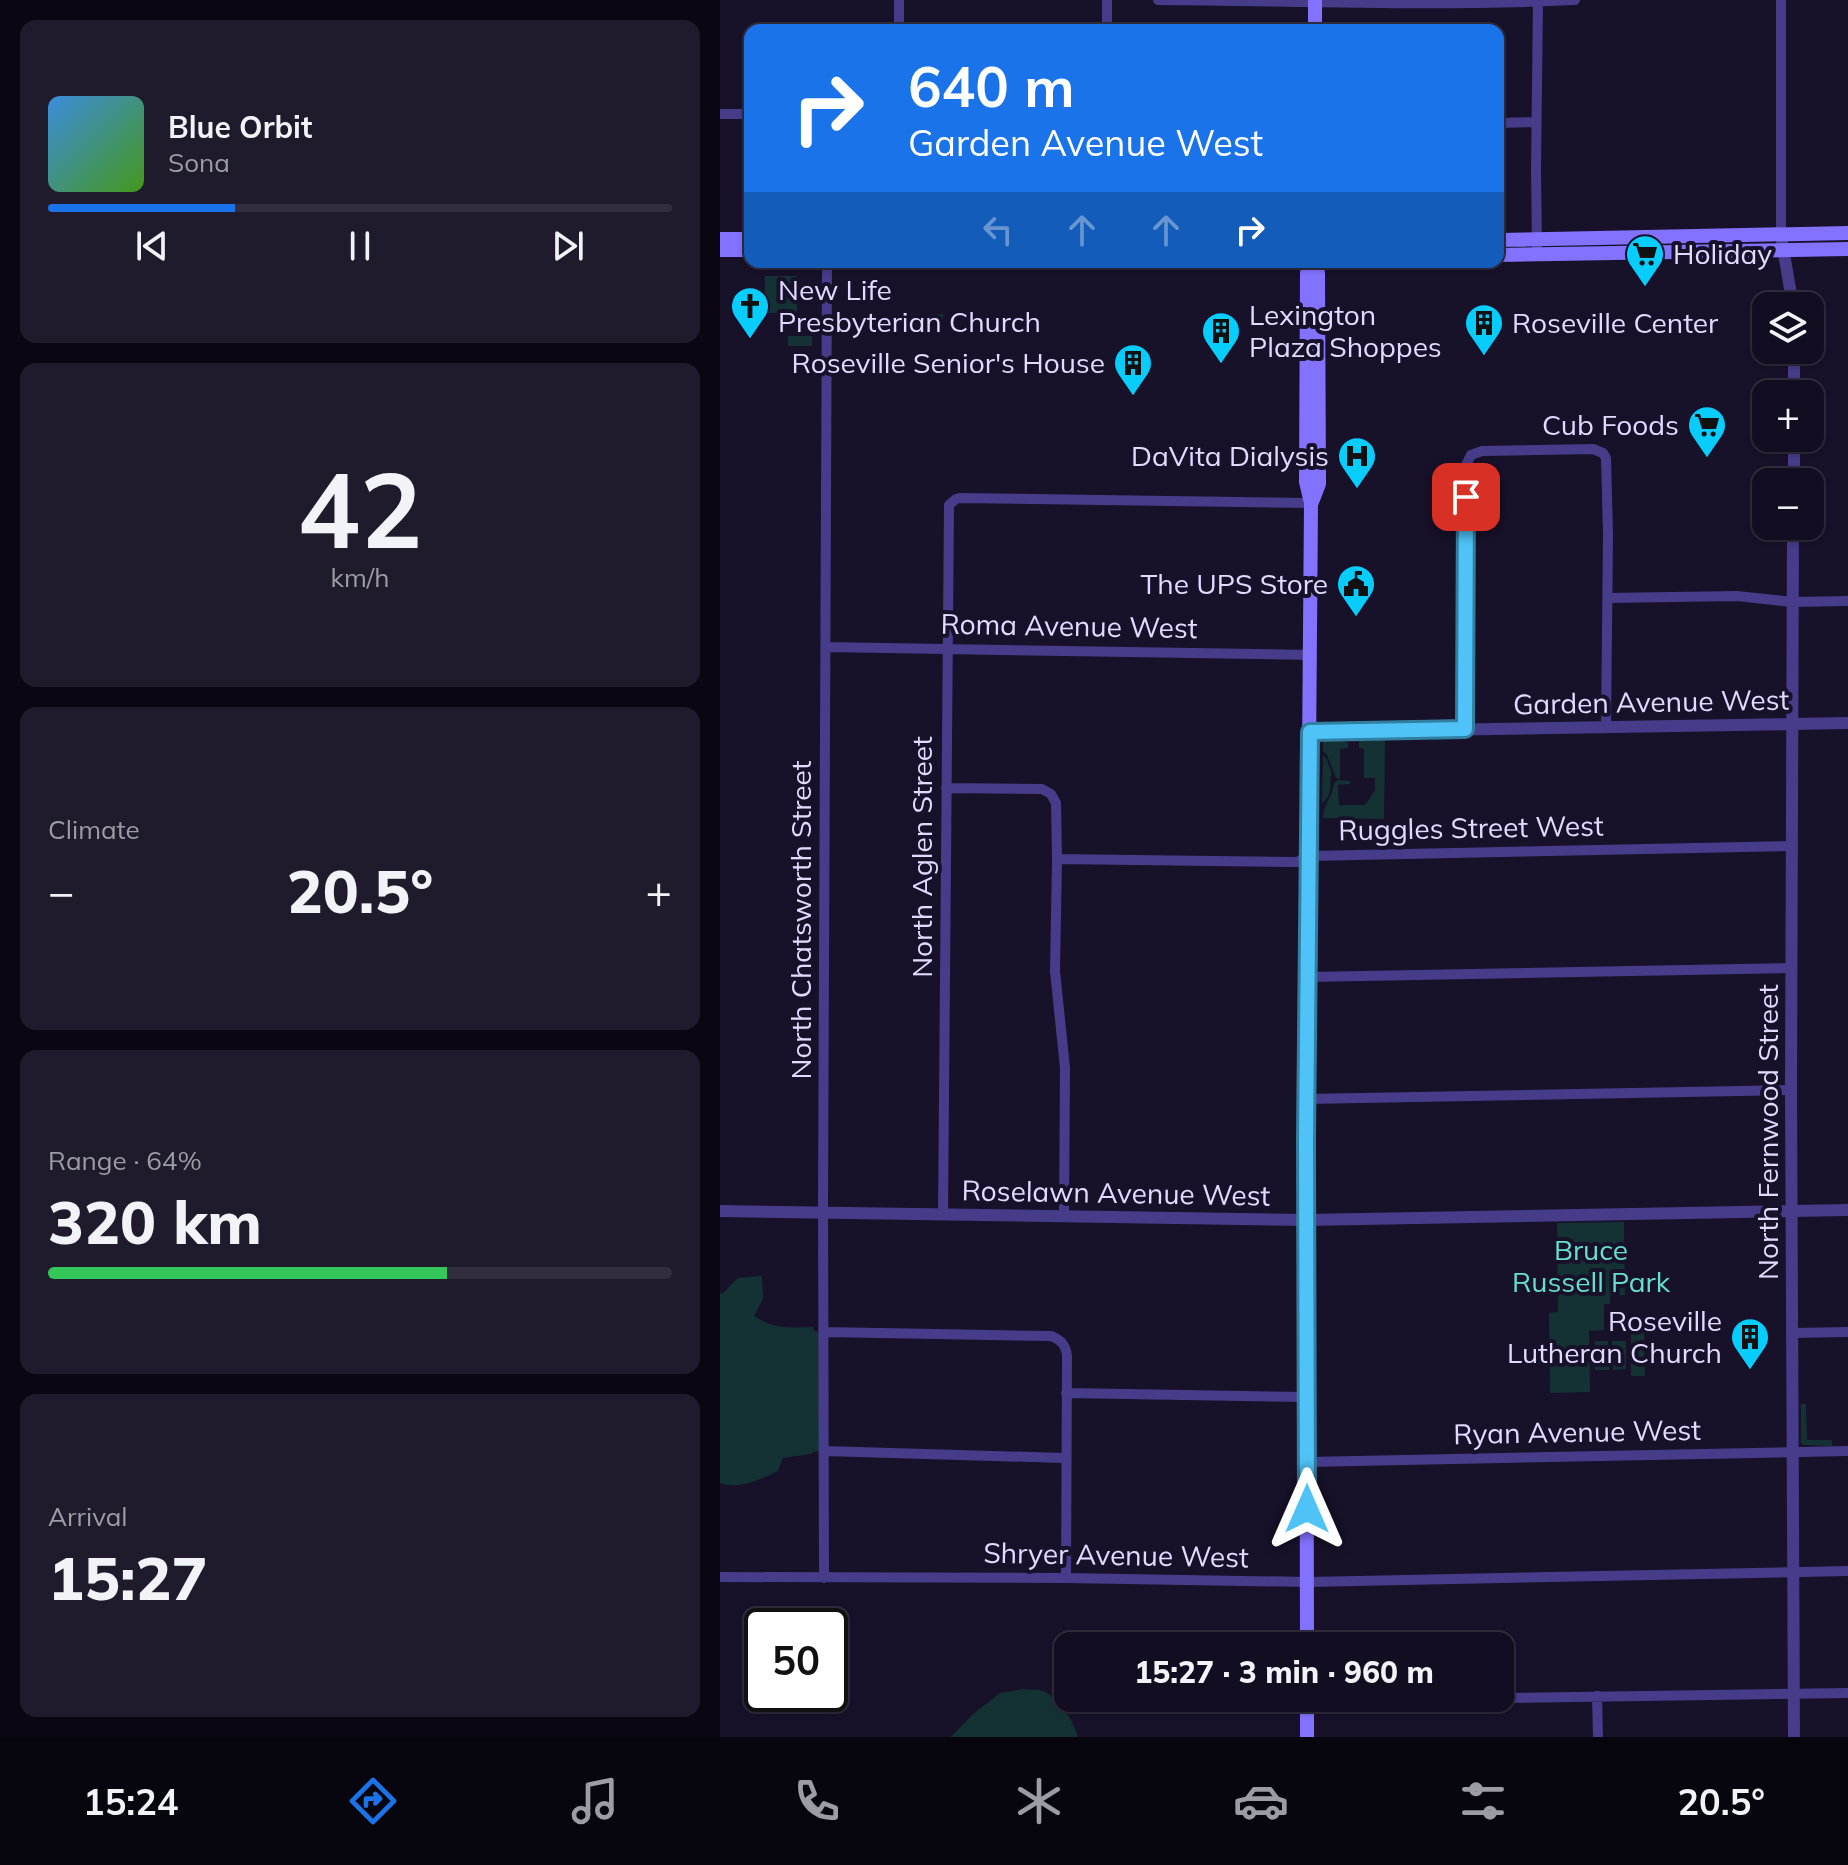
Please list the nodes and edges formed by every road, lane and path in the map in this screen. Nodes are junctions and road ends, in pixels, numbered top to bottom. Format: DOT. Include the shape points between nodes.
graph roads {
  1 [pos="899,0"];
  2 [pos="1107,0"];
  3 [pos="1158,0"];
  4 [pos="1575,0"];
  5 [pos="1781,0"];
  6 [pos="1315,1"];
  7 [pos="1538,1"];
  8 [pos="899,24"];
  9 [pos="1107,24"];
  10 [pos="1315,24"];
  11 [pos="720,114"];
  12 [pos="744,114"];
  13 [pos="1536,122"];
  14 [pos="1504,123"];
  15 [pos="1848,233"];
  16 [pos="720,239"];
  17 [pos="744,239"];
  18 [pos="1504,241"];
  19 [pos="1782,242"];
  20 [pos="1537,247"];
  21 [pos="1848,249"];
  22 [pos="720,250"];
  23 [pos="744,250"];
  24 [pos="1504,254"];
  25 [pos="827,268"];
  26 [pos="1316,268"];
  27 [pos="1791,292"];
  28 [pos="1311,503"];
  29 [pos="1793,540"];
  30 [pos="1608,598"];
  31 [pos="1848,601"];
  32 [pos="1793,602"];
  33 [pos="826,647"];
  34 [pos="949,648"];
  35 [pos="1311,655"];
  36 [pos="1848,723"];
  37 [pos="1792,724"];
  38 [pos="1606,726"];
  39 [pos="1465,729"];
  40 [pos="1310,732"];
  41 [pos="946,788"];
  42 [pos="1792,846"];
  43 [pos="1309,856"];
  44 [pos="1057,859"];
  45 [pos="1792,968"];
  46 [pos="1307,977"];
  47 [pos="1791,1090"];
  48 [pos="1306,1099"];
  49 [pos="1848,1210"];
  50 [pos="720,1211"];
  51 [pos="1792,1211"];
  52 [pos="824,1213"];
  53 [pos="943,1214"];
  54 [pos="1064,1216"];
  55 [pos="1307,1220"];
  56 [pos="824,1332"];
  57 [pos="1848,1332"];
  58 [pos="1792,1333"];
  59 [pos="1066,1393"];
  60 [pos="1307,1397"];
  61 [pos="824,1451"];
  62 [pos="1793,1451"];
  63 [pos="1848,1451"];
  64 [pos="1065,1458"];
  65 [pos="1307,1462"];
  66 [pos="1848,1571"];
  67 [pos="1793,1572"];
  68 [pos="720,1577"];
  69 [pos="824,1578"];
  70 [pos="1066,1578"];
  71 [pos="1308,1582"];
  72 [pos="1307,1632"];
  73 [pos="1848,1693"];
  74 [pos="1794,1694"];
  75 [pos="1597,1696"];
  76 [pos="1514,1698"];
  77 [pos="1307,1712"];
  78 [pos="1307,1737"];
  79 [pos="1598,1737"];
  80 [pos="1794,1737"];
  1 -- 8 [label="street"];
  2 -- 9 [label="street"];
  3 -- 6 [label="street"];
  4 -- 7 [label="street"];
  5 -- 19 [label="street"];
  6 -- 7 [label="street"];
  6 -- 10 [label="main road"];
  7 -- 13 [label="street"];
  11 -- 12 [label="street"];
  13 -- 14 [label="street"];
  13 -- 20 [label="street"];
  15 -- 19 [label="main road"];
  16 -- 17 [label="main road"];
  18 -- 20 [label="main road"];
  19 -- 20 [label="main road"];
  19 -- 21 [label="main road"];
  19 -- 27 [label="street"];
  20 -- 24 [label="main road"];
  22 -- 23 [label="main road"];
  25 -- 33 [label="street, North Chatsworth Street"];
  26 -- 28 [label="main road" via="1319,484"];
  28 -- 34 [label="street, North Aglen Street" via="952,501 947,510"];
  28 -- 35 [label="main road"];
  29 -- 32 [label="street, North Fernwood Street"];
  30 -- 32 [label="street" via="1737,596"];
  30 -- 38 [label="street"];
  30 -- 39 [label="street" via="1603,453 1593,449 1471,455 1466,465"];
  31 -- 32 [label="street"];
  32 -- 37 [label="street, North Fernwood Street"];
  33 -- 34 [label="street, Roma Avenue West"];
  33 -- 52 [label="street, North Chatsworth Street"];
  34 -- 35 [label="street, Roma Avenue West"];
  34 -- 41 [label="street, North Aglen Street"];
  35 -- 40 [label="main road"];
  36 -- 37 [label="street, Garden Avenue West"];
  37 -- 38 [label="street, Garden Avenue West"];
  37 -- 42 [label="street, North Fernwood Street"];
  38 -- 39 [label="street, Garden Avenue West"];
  39 -- 40 [label="street, Garden Avenue West"];
  40 -- 43 [label="main road"];
  41 -- 44 [label="street" via="1042,789 1051,794 1056,803"];
  41 -- 53 [label="street, North Aglen Street"];
  42 -- 43 [label="street, Ruggles Street West"];
  42 -- 45 [label="street, North Fernwood Street"];
  43 -- 44 [label="street, Ruggles Street West" via="1297,862"];
  43 -- 46 [label="main road"];
  44 -- 54 [label="street" via="1055,971 1065,1068"];
  45 -- 46 [label="street"];
  45 -- 47 [label="street, North Fernwood Street"];
  46 -- 48 [label="main road"];
  47 -- 48 [label="street"];
  47 -- 51 [label="street, North Fernwood Street"];
  48 -- 55 [label="main road"];
  49 -- 51 [label="street, Roselawn Avenue West"];
  50 -- 52 [label="street, Roselawn Avenue West"];
  51 -- 55 [label="street, Roselawn Avenue West"];
  51 -- 58 [label="street, North Fernwood Street"];
  52 -- 53 [label="street, Roselawn Avenue West"];
  52 -- 56 [label="street, North Chatsworth Street"];
  53 -- 54 [label="street, Roselawn Avenue West"];
  54 -- 55 [label="street, Roselawn Avenue West"];
  55 -- 60 [label="main road"];
  56 -- 59 [label="street" via="1051,1336 1066,1350"];
  56 -- 61 [label="street, North Chatsworth Street"];
  57 -- 58 [label="street"];
  58 -- 62 [label="street, North Fernwood Street"];
  59 -- 60 [label="street"];
  59 -- 64 [label="street"];
  60 -- 65 [label="main road"];
  61 -- 64 [label="street"];
  61 -- 69 [label="street, North Chatsworth Street"];
  62 -- 63 [label="street, Ryan Avenue West"];
  62 -- 65 [label="street, Ryan Avenue West"];
  62 -- 67 [label="street, North Fernwood Street"];
  64 -- 70 [label="street"];
  65 -- 71 [label="main road"];
  66 -- 67 [label="street, Shryer Avenue West"];
  67 -- 71 [label="street, Shryer Avenue West"];
  67 -- 74 [label="street, North Fernwood Street"];
  68 -- 69 [label="street, Shryer Avenue West"];
  69 -- 70 [label="street, Shryer Avenue West"];
  70 -- 71 [label="street, Shryer Avenue West"];
  71 -- 72 [label="main road"];
  73 -- 74 [label="street"];
  74 -- 75 [label="street"];
  74 -- 80 [label="street, North Fernwood Street"];
  75 -- 76 [label="street"];
  75 -- 79 [label="street"];
  77 -- 78 [label="main road"];
}
